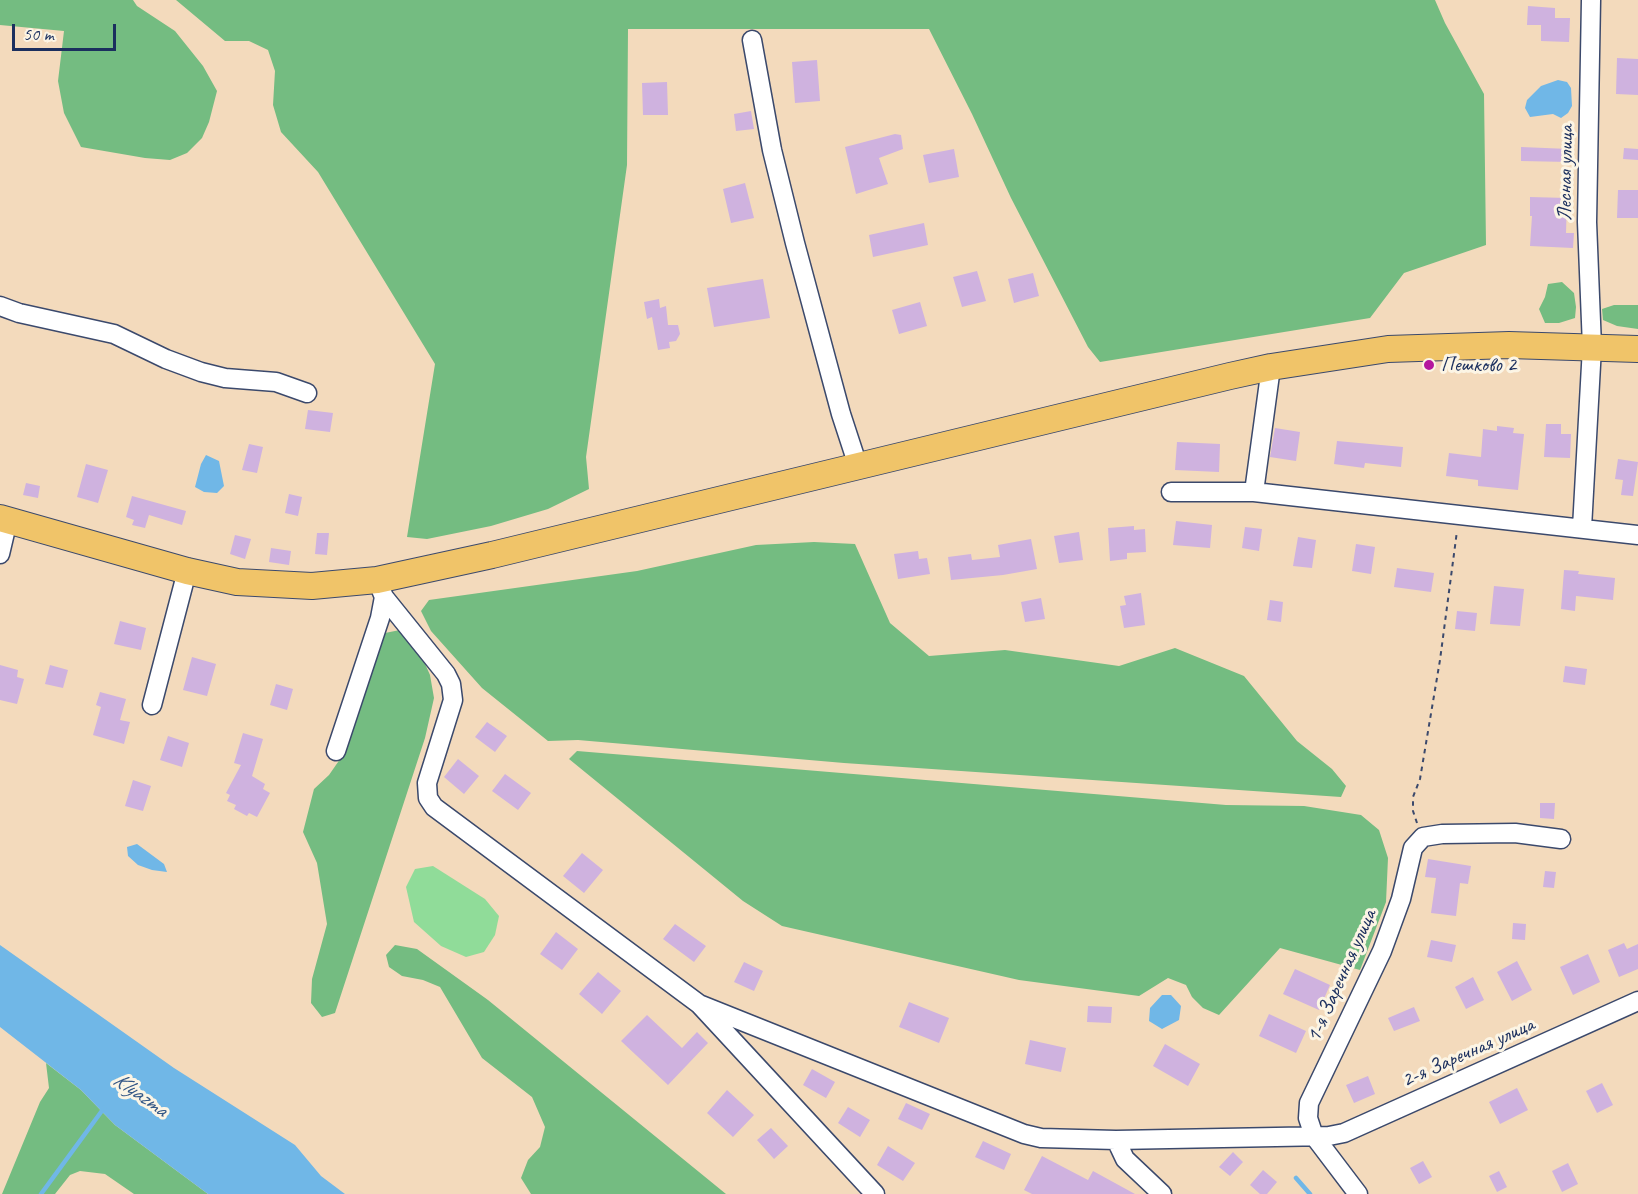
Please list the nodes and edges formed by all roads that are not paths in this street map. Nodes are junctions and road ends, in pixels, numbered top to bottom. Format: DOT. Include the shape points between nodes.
graph roads {
  1 [pos="1591,0"];
  2 [pos="752,40"];
  3 [pos="0,306"];
  4 [pos="1592,347"];
  5 [pos="1638,349"];
  6 [pos="1270,367"];
  7 [pos="308,393"];
  8 [pos="858,466"];
  9 [pos="1171,492"];
  10 [pos="1254,492"];
  11 [pos="4,519"];
  12 [pos="1582,528"];
  13 [pos="1638,535"];
  14 [pos="0,554"];
  15 [pos="187,571"];
  16 [pos="381,589"];
  17 [pos="152,705"];
  18 [pos="336,751"];
  19 [pos="1561,839"];
  20 [pos="1638,1001"];
  21 [pos="699,1004"];
  22 [pos="1314,1136"];
  23 [pos="1116,1140"];
  24 [pos="875,1194"];
  25 [pos="1162,1194"];
  26 [pos="1358,1194"];
  1 -- 4 [label="street, Лесная улица" via="1587,222"];
  2 -- 8 [label="street" via="772,150 795,243"];
  3 -- 7 [label="street" via="114,334 201,372 276,382"];
  4 -- 5 [label="highway"];
  4 -- 6 [label="highway" via="1388,349"];
  4 -- 12 [label="street, Лесная улица"];
  6 -- 8 [label="highway"];
  6 -- 10 [label="street"];
  8 -- 16 [label="highway" via="503,552"];
  9 -- 10 [label="street"];
  10 -- 12 [label="street"];
  11 -- 14 [label="street"];
  11 -- 15 [label="highway"];
  12 -- 13 [label="street"];
  15 -- 16 [label="highway" via="237,582"];
  15 -- 17 [label="street"];
  16 -- 18 [label="street" via="380,618"];
  16 -- 21 [label="street" via="451,684 453,700 427,783 428,798 434,807"];
  19 -- 22 [label="street, 1-я Заречная улица" via="1515,833 1442,834 1423,837 1413,848 1401,899 1382,951 1309,1103 1308,1118"];
  20 -- 22 [label="street, 2-я Заречная улица" via="1344,1133"];
  21 -- 23 [label="street, 2-я Заречная улица" via="1024,1134"];
  21 -- 24 [label="street"];
  22 -- 23 [label="street, 2-я Заречная улица"];
  22 -- 26 [label="street"];
  23 -- 25 [label="street" via="1125,1159"];
}
